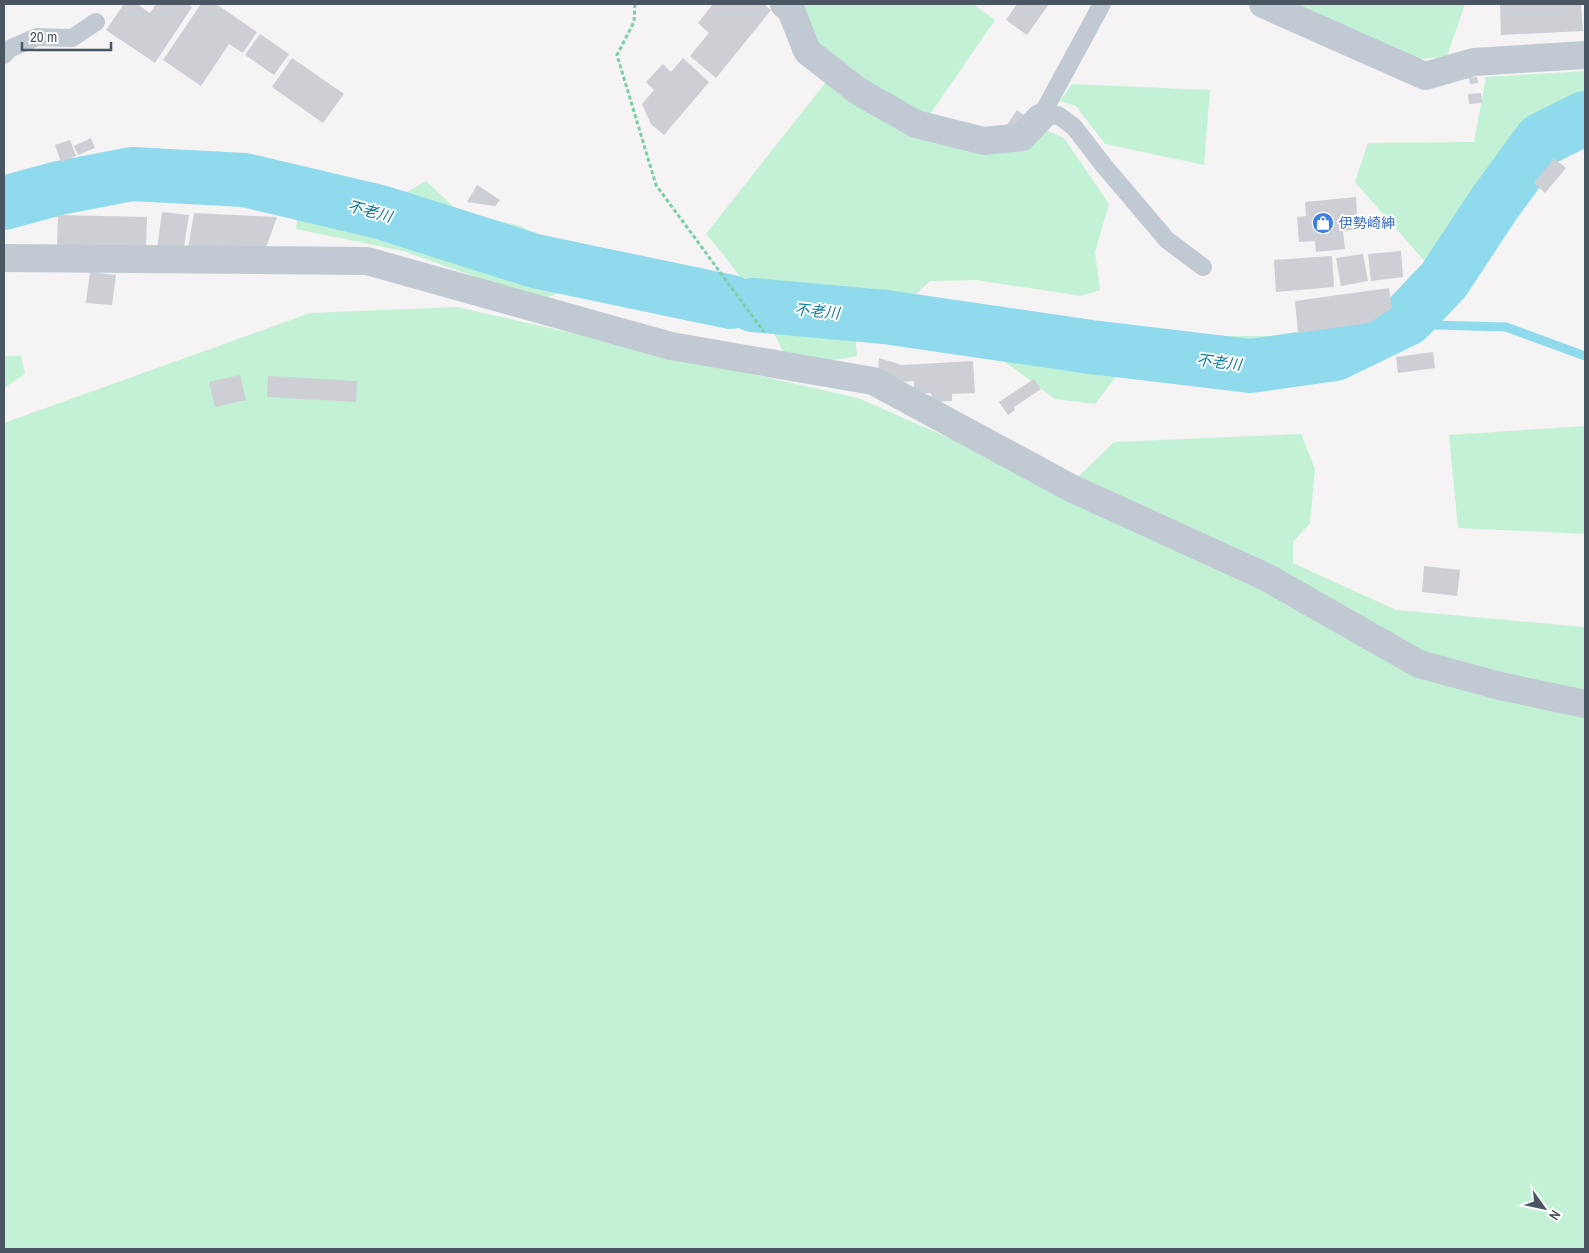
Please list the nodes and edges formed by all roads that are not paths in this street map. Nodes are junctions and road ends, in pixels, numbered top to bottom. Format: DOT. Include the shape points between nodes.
graph roads {
  1 [pos="784,4"];
  2 [pos="1102,4"];
  3 [pos="1262,4"];
  4 [pos="96,22"];
  5 [pos="4,55"];
  6 [pos="1585,55"];
  7 [pos="1040,118"];
  8 [pos="4,258"];
  9 [pos="1203,267"];
  10 [pos="1585,704"];
  1 -- 7 [label="street" via="791,10 807,51 858,91 916,124 984,141 1022,137"];
  2 -- 7 [label="lane"];
  3 -- 6 [label="street" via="1424,76 1474,62"];
  4 -- 5 [label="lane" via="72,38 37,37 9,49"];
  7 -- 9 [label="lane" via="1058,115 1074,127 1167,240"];
  8 -- 10 [label="street" via="367,261 671,346 873,381 1071,488 1266,577 1419,664"];
}
